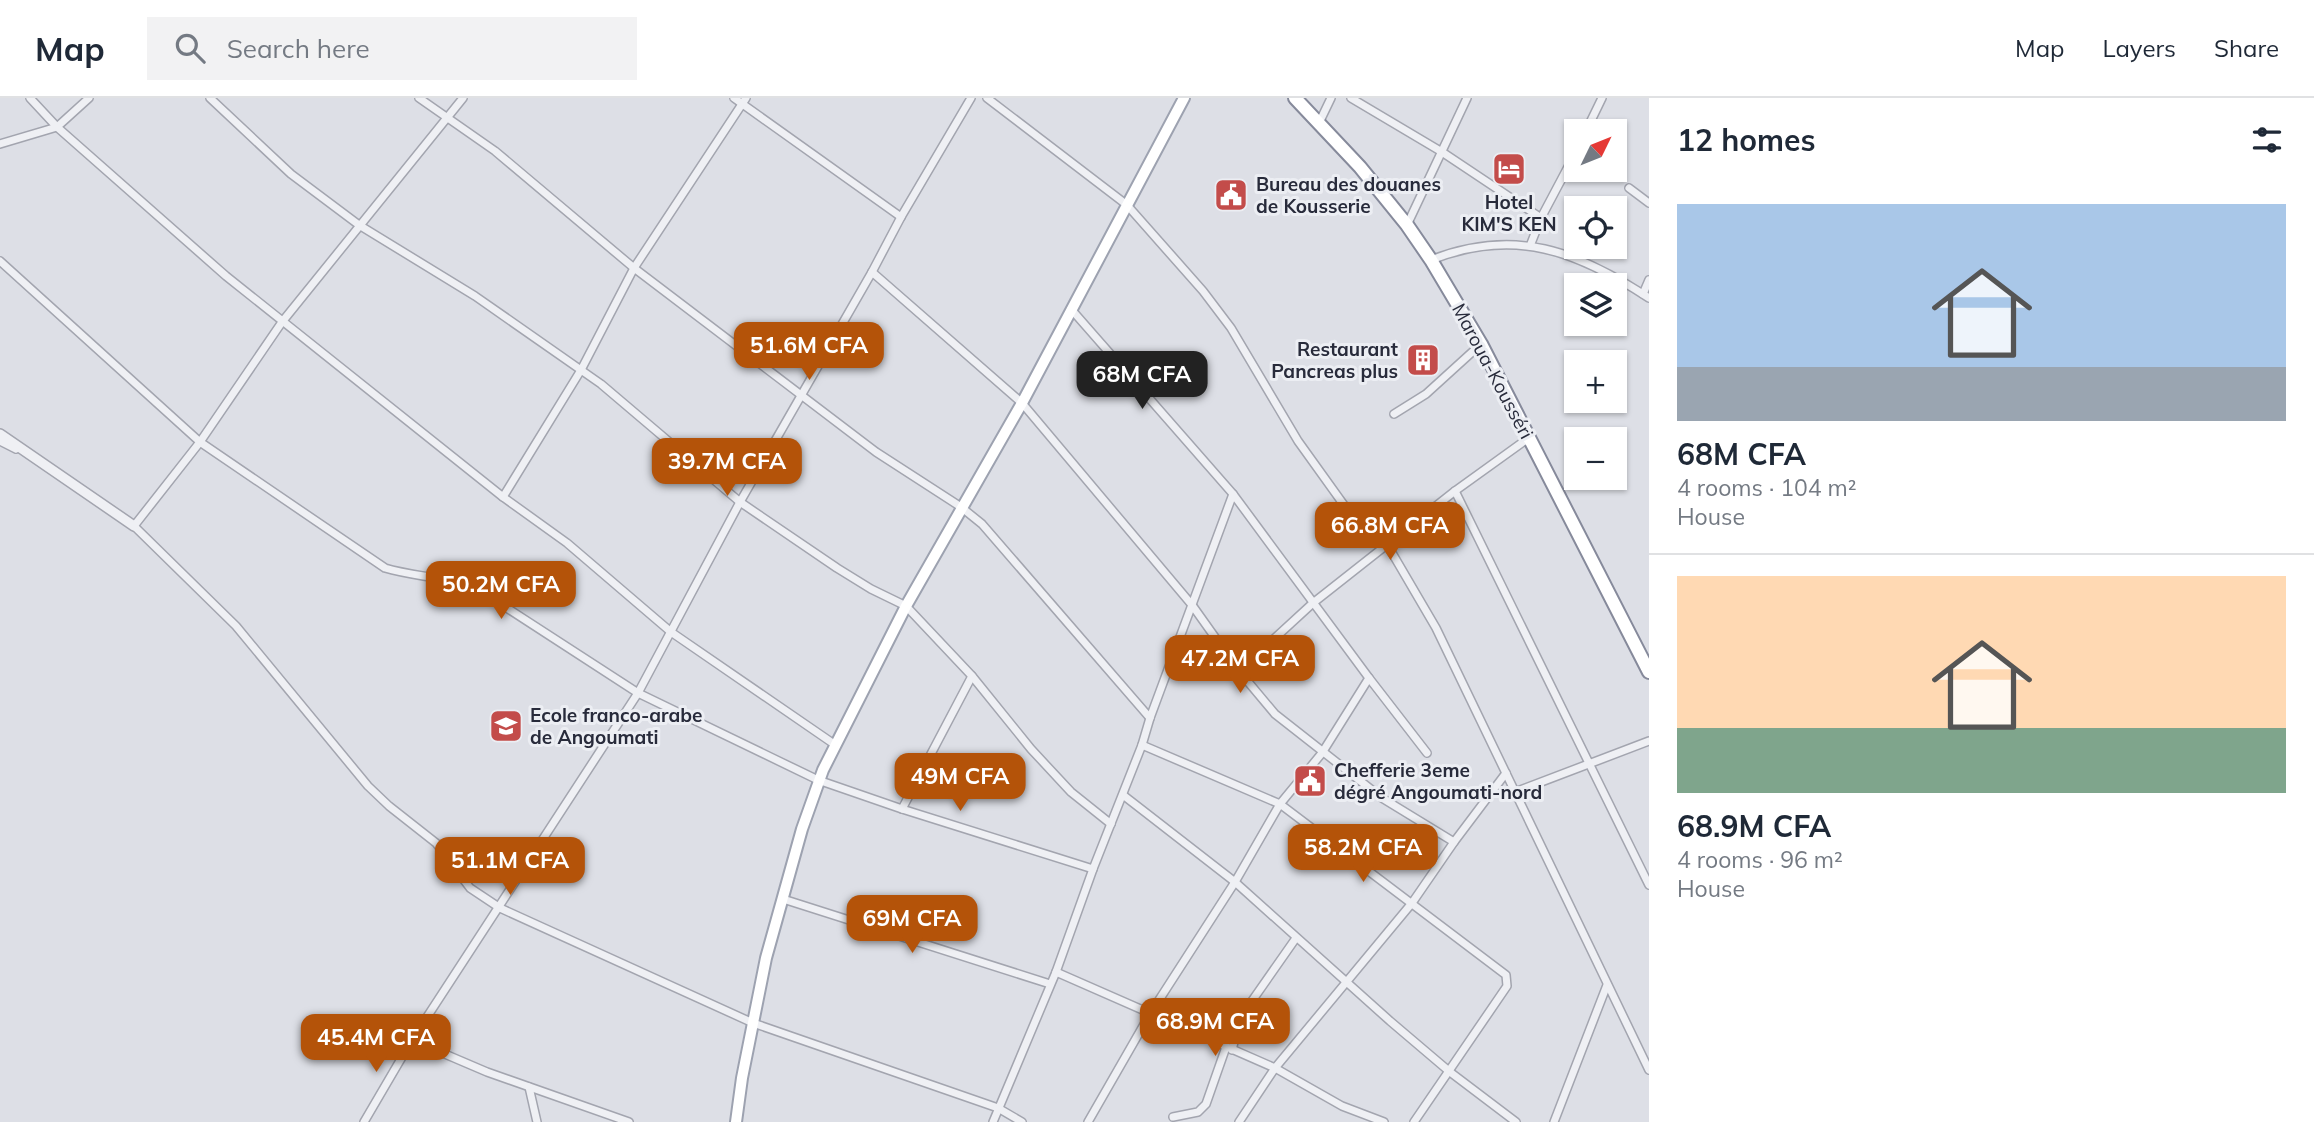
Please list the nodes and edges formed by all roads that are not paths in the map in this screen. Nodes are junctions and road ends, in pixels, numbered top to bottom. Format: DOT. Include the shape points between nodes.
graph roads {
  1 [pos="30,98"];
  2 [pos="89,98"];
  3 [pos="210,98"];
  4 [pos="418,98"];
  5 [pos="463,98"];
  6 [pos="734,98"];
  7 [pos="971,98"];
  8 [pos="987,98"];
  9 [pos="1184,98"];
  10 [pos="1295,98"];
  11 [pos="1331,98"];
  12 [pos="1351,98"];
  13 [pos="1467,98"];
  14 [pos="1602,98"];
  15 [pos="744,101"];
  16 [pos="447,117"];
  17 [pos="1592,119"];
  18 [pos="1319,123"];
  19 [pos="57,127"];
  20 [pos="0,145"];
  21 [pos="1442,152"];
  22 [pos="1564,175"];
  23 [pos="1629,188"];
  24 [pos="1649,203"];
  25 [pos="1127,205"];
  26 [pos="901,217"];
  27 [pos="1541,218"];
  28 [pos="1407,225"];
  29 [pos="359,226"];
  30 [pos="1530,246"];
  31 [pos="1431,260"];
  32 [pos="0,261"];
  33 [pos="634,268"];
  34 [pos="872,272"];
  35 [pos="1649,279"];
  36 [pos="1646,296"];
  37 [pos="1071,309"];
  38 [pos="282,322"];
  39 [pos="1481,344"];
  40 [pos="581,370"];
  41 [pos="802,394"];
  42 [pos="1022,403"];
  43 [pos="1394,414"];
  44 [pos="0,434"];
  45 [pos="1530,437"];
  46 [pos="0,441"];
  47 [pos="200,442"];
  48 [pos="23,452"];
  49 [pos="1455,491"];
  50 [pos="1233,494"];
  51 [pos="503,497"];
  52 [pos="740,502"];
  53 [pos="961,507"];
  54 [pos="134,526"];
  55 [pos="1388,546"];
  56 [pos="1313,603"];
  57 [pos="1192,605"];
  58 [pos="906,606"];
  59 [pos="671,632"];
  60 [pos="1239,671"];
  61 [pos="1649,672"];
  62 [pos="972,676"];
  63 [pos="1369,678"];
  64 [pos="638,693"];
  65 [pos="1150,718"];
  66 [pos="1649,741"];
  67 [pos="834,744"];
  68 [pos="1143,745"];
  69 [pos="1322,753"];
  70 [pos="1427,753"];
  71 [pos="1589,765"];
  72 [pos="1506,773"];
  73 [pos="818,780"];
  74 [pos="1515,792"];
  75 [pos="1123,795"];
  76 [pos="1280,804"];
  77 [pos="902,810"];
  78 [pos="1111,824"];
  79 [pos="1454,842"];
  80 [pos="1093,869"];
  81 [pos="1235,882"];
  82 [pos="1649,885"];
  83 [pos="783,899"];
  84 [pos="1412,904"];
  85 [pos="500,908"];
  86 [pos="1296,938"];
  87 [pos="1056,972"];
  88 [pos="1345,983"];
  89 [pos="1050,984"];
  90 [pos="1607,985"];
  91 [pos="1150,1014"];
  92 [pos="753,1023"];
  93 [pos="412,1040"];
  94 [pos="1229,1048"];
  95 [pos="1275,1069"];
  96 [pos="1649,1070"];
  97 [pos="1450,1072"];
  98 [pos="529,1087"];
  99 [pos="998,1108"];
  100 [pos="1173,1117"];
  101 [pos="1418,1120"];
  102 [pos="364,1122"];
  103 [pos="537,1122"];
  104 [pos="629,1122"];
  105 [pos="736,1122"];
  106 [pos="992,1122"];
  107 [pos="1022,1122"];
  108 [pos="1088,1122"];
  109 [pos="1239,1122"];
  110 [pos="1384,1122"];
  111 [pos="1516,1122"];
  112 [pos="1554,1122"];
  1 -- 19 [label="street"];
  2 -- 19 [label="street"];
  3 -- 29 [label="street" via="291,174"];
  4 -- 16 [label="street"];
  5 -- 16 [label="street"];
  6 -- 15 [label="street"];
  7 -- 26 [label="street"];
  8 -- 25 [label="street"];
  9 -- 25 [label="main road"];
  10 -- 18 [label="highway, Maroua-Kousséri"];
  11 -- 18 [label="street"];
  12 -- 21 [label="street"];
  13 -- 21 [label="street"];
  14 -- 17 [label="street"];
  15 -- 26 [label="street"];
  15 -- 33 [label="street"];
  16 -- 29 [label="street"];
  16 -- 33 [label="street" via="495,151"];
  18 -- 28 [label="highway, Maroua-Kousséri"];
  19 -- 20 [label="street"];
  19 -- 38 [label="street"];
  21 -- 27 [label="street"];
  21 -- 28 [label="street"];
  22 -- 27 [label="street"];
  23 -- 24 [label="street"];
  25 -- 37 [label="main road"];
  25 -- 55 [label="street" via="1231,328 1298,442 1359,526"];
  26 -- 34 [label="street"];
  27 -- 30 [label="street"];
  28 -- 31 [label="highway, Maroua-Kousséri"];
  29 -- 38 [label="street"];
  29 -- 40 [label="street" via="475,296"];
  30 -- 31 [label="street" via="1485,244"];
  30 -- 36 [label="street" via="1579,259"];
  31 -- 39 [label="highway, Maroua-Kousséri"];
  32 -- 47 [label="street"];
  33 -- 40 [label="street"];
  33 -- 41 [label="street"];
  34 -- 41 [label="street"];
  34 -- 42 [label="street"];
  35 -- 36 [label="street"];
  37 -- 42 [label="main road"];
  37 -- 50 [label="street"];
  38 -- 47 [label="street"];
  38 -- 51 [label="street"];
  39 -- 43 [label="street" via="1426,394"];
  39 -- 45 [label="highway, Maroua-Kousséri"];
  40 -- 51 [label="street"];
  40 -- 52 [label="street"];
  41 -- 52 [label="street"];
  41 -- 53 [label="street" via="876,452"];
  42 -- 53 [label="main road"];
  42 -- 57 [label="street"];
  44 -- 48 [label="street"];
  45 -- 49 [label="street"];
  45 -- 61 [label="highway, Maroua-Kousséri"];
  46 -- 48 [label="street"];
  47 -- 54 [label="street"];
  47 -- 64 [label="street" via="385,568 436,578 490,597"];
  48 -- 54 [label="street"];
  49 -- 55 [label="street"];
  49 -- 71 [label="street"];
  50 -- 56 [label="street"];
  50 -- 57 [label="street"];
  51 -- 59 [label="street" via="567,543"];
  52 -- 58 [label="street" via="837,568"];
  52 -- 59 [label="street"];
  53 -- 58 [label="main road"];
  53 -- 65 [label="street" via="1003,546"];
  54 -- 85 [label="street" via="236,626 368,786 436,843 470,888"];
  55 -- 56 [label="street"];
  55 -- 72 [label="street" via="1436,628"];
  56 -- 60 [label="street"];
  56 -- 63 [label="street"];
  57 -- 60 [label="street"];
  57 -- 65 [label="street"];
  58 -- 62 [label="street"];
  58 -- 67 [label="main road"];
  59 -- 64 [label="street"];
  59 -- 67 [label="street"];
  60 -- 69 [label="street" via="1275,714"];
  62 -- 77 [label="street"];
  62 -- 78 [label="street" via="1071,792"];
  63 -- 69 [label="street"];
  63 -- 70 [label="street"];
  64 -- 73 [label="street"];
  64 -- 85 [label="street"];
  65 -- 68 [label="street"];
  66 -- 71 [label="street"];
  67 -- 73 [label="main road"];
  68 -- 75 [label="street"];
  68 -- 76 [label="street"];
  69 -- 76 [label="street"];
  69 -- 79 [label="street" via="1382,798"];
  71 -- 74 [label="street"];
  71 -- 82 [label="street"];
  72 -- 74 [label="street"];
  72 -- 79 [label="street"];
  73 -- 77 [label="street"];
  73 -- 83 [label="main road"];
  74 -- 90 [label="street"];
  75 -- 78 [label="street"];
  75 -- 81 [label="street"];
  76 -- 81 [label="street"];
  76 -- 84 [label="street"];
  77 -- 80 [label="street"];
  78 -- 80 [label="street"];
  79 -- 84 [label="street"];
  80 -- 87 [label="street"];
  81 -- 86 [label="street"];
  81 -- 91 [label="street"];
  83 -- 89 [label="street"];
  83 -- 92 [label="main road"];
  84 -- 88 [label="street"];
  84 -- 97 [label="street" via="1508,980"];
  85 -- 92 [label="street"];
  85 -- 93 [label="street"];
  86 -- 88 [label="street"];
  86 -- 94 [label="street" via="1240,1018"];
  87 -- 89 [label="street"];
  87 -- 91 [label="street"];
  88 -- 95 [label="street"];
  88 -- 97 [label="street"];
  89 -- 99 [label="street"];
  90 -- 96 [label="street"];
  90 -- 112 [label="street"];
  91 -- 94 [label="street"];
  91 -- 108 [label="street"];
  92 -- 99 [label="street"];
  92 -- 105 [label="main road"];
  93 -- 98 [label="street"];
  93 -- 102 [label="street"];
  94 -- 95 [label="street"];
  94 -- 100 [label="street" via="1206,1104 1198,1111"];
  95 -- 109 [label="street"];
  95 -- 110 [label="street" via="1342,1106"];
  97 -- 101 [label="street"];
  97 -- 111 [label="street"];
  98 -- 103 [label="street"];
  98 -- 104 [label="street"];
  99 -- 106 [label="street"];
  99 -- 107 [label="street"];
}
